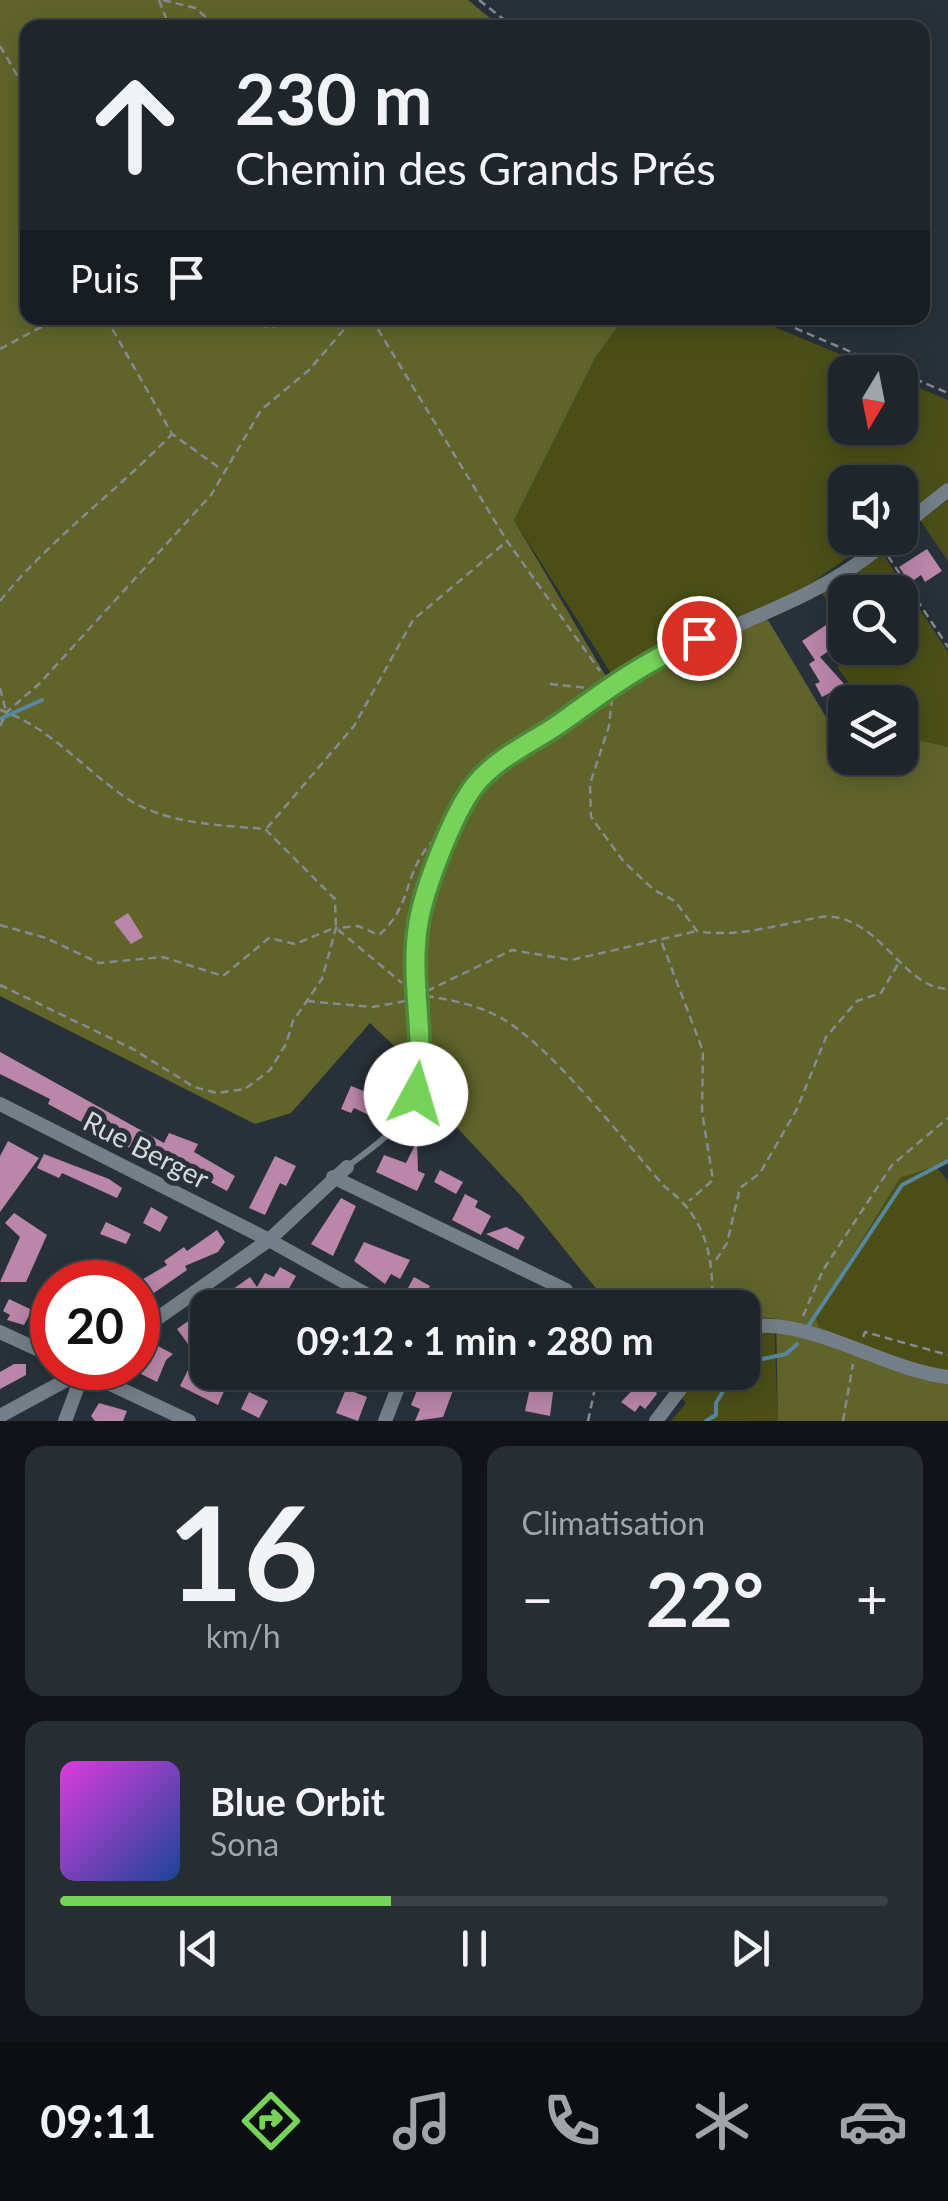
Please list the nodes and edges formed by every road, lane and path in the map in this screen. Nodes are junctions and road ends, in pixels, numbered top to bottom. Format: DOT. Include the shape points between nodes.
graph roads {
  1 [pos="161,0"];
  2 [pos="479,0"];
  3 [pos="209,20"];
  4 [pos="504,20"];
  5 [pos="0,46"];
  6 [pos="20,80"];
  7 [pos="45,325"];
  8 [pos="110,325"];
  9 [pos="348,325"];
  10 [pos="375,325"];
  11 [pos="788,325"];
  12 [pos="0,349"];
  13 [pos="948,392"];
  14 [pos="172,434"];
  15 [pos="222,470"];
  16 [pos="948,490"];
  17 [pos="918,514"];
  18 [pos="507,541"];
  19 [pos="865,555"];
  20 [pos="894,555"];
  21 [pos="0,602"];
  22 [pos="948,647"];
  23 [pos="550,684"];
  24 [pos="607,686"];
  25 [pos="0,688"];
  26 [pos="0,710"];
  27 [pos="7,712"];
  28 [pos="0,726"];
  29 [pos="266,829"];
  30 [pos="440,834"];
  31 [pos="0,924"];
  32 [pos="336,928"];
  33 [pos="697,931"];
  34 [pos="662,942"];
  35 [pos="899,963"];
  36 [pos="0,985"];
  37 [pos="948,990"];
  38 [pos="414,993"];
  39 [pos="305,1002"];
  40 [pos="3,1110"];
  41 [pos="948,1118"];
  42 [pos="347,1167"];
  43 [pos="333,1177"];
  44 [pos="687,1203"];
  45 [pos="269,1240"];
  46 [pos="714,1262"];
  47 [pos="359,1290"];
  48 [pos="566,1290"];
  49 [pos="713,1290"];
  50 [pos="160,1317"];
  51 [pos="760,1324"];
  52 [pos="0,1332"];
  53 [pos="796,1332"];
  54 [pos="866,1332"];
  55 [pos="30,1346"];
  56 [pos="857,1350"];
  57 [pos="948,1355"];
  58 [pos="948,1377"];
  59 [pos="45,1390"];
  60 [pos="76,1390"];
  61 [pos="125,1390"];
  62 [pos="397,1390"];
  63 [pos="595,1390"];
  64 [pos="679,1390"];
  65 [pos="0,1416"];
  66 [pos="66,1421"];
  67 [pos="189,1421"];
  68 [pos="385,1421"];
  69 [pos="588,1421"];
  70 [pos="656,1421"];
  71 [pos="842,1421"];
  1 -- 3 [label="path" via="195,8"];
  2 -- 4 [label="path"];
  5 -- 6 [label="path"];
  7 -- 12 [label="path"];
  8 -- 14 [label="path"];
  9 -- 15 [label="path" via="261,410"];
  10 -- 18 [label="path"];
  11 -- 13 [label="path"];
  14 -- 15 [label="path"];
  14 -- 21 [label="path" via="118,490 32,561"];
  15 -- 27 [label="path" via="211,495 150,565"];
  16 -- 17 [label="street"];
  18 -- 24 [label="path"];
  18 -- 29 [label="path" via="414,620 354,726"];
  19 -- 24 [label="street" via="800,596 667,651"];
  20 -- 22 [label="path"];
  23 -- 24 [label="path"];
  24 -- 33 [label="path" via="611,708 590,784 591,817 624,862 675,901"];
  24 -- 38 [label="lane" via="473,787 432,872 418,926"];
  25 -- 27 [label="path"];
  26 -- 27 [label="path"];
  27 -- 28 [label="path"];
  27 -- 29 [label="path" via="125,798 193,824"];
  29 -- 32 [label="path" via="335,899"];
  30 -- 32 [label="path" via="412,873 398,918 379,935 358,926"];
  31 -- 32 [label="path" via="99,963 163,956 223,976 269,938 295,944"];
  32 -- 38 [label="path"];
  32 -- 39 [label="path" via="322,979"];
  33 -- 34 [label="path"];
  33 -- 35 [label="path" via="723,936 832,916 874,931"];
  34 -- 38 [label="path" via="571,960 512,950 436,989"];
  34 -- 44 [label="path" via="703,1051 702,1112 713,1180"];
  35 -- 37 [label="path"];
  35 -- 46 [label="path" via="880,993 857,1001 826,1037 797,1109 760,1173 740,1188 727,1243"];
  36 -- 39 [label="path" via="217,1093 245,1089 270,1070"];
  38 -- 39 [label="path" via="404,1003 372,1007"];
  38 -- 42 [label="lane" via="423,1059 416,1094 394,1131"];
  38 -- 44 [label="path" via="506,1020"];
  40 -- 45 [label="street, Rue Berger"];
  41 -- 53 [label="path" via="892,1165 823,1270"];
  42 -- 43 [label="street"];
  43 -- 45 [label="street"];
  43 -- 48 [label="street"];
  44 -- 46 [label="path"];
  45 -- 47 [label="street, Rue Berger"];
  45 -- 50 [label="street"];
  46 -- 49 [label="path"];
  51 -- 53 [label="street"];
  52 -- 55 [label="street"];
  53 -- 56 [label="street"];
  54 -- 57 [label="path"];
  56 -- 58 [label="street"];
  56 -- 71 [label="path"];
  59 -- 65 [label="street"];
  60 -- 66 [label="street"];
  61 -- 67 [label="street"];
  62 -- 68 [label="street"];
  63 -- 69 [label="path"];
  64 -- 70 [label="street"];
}
